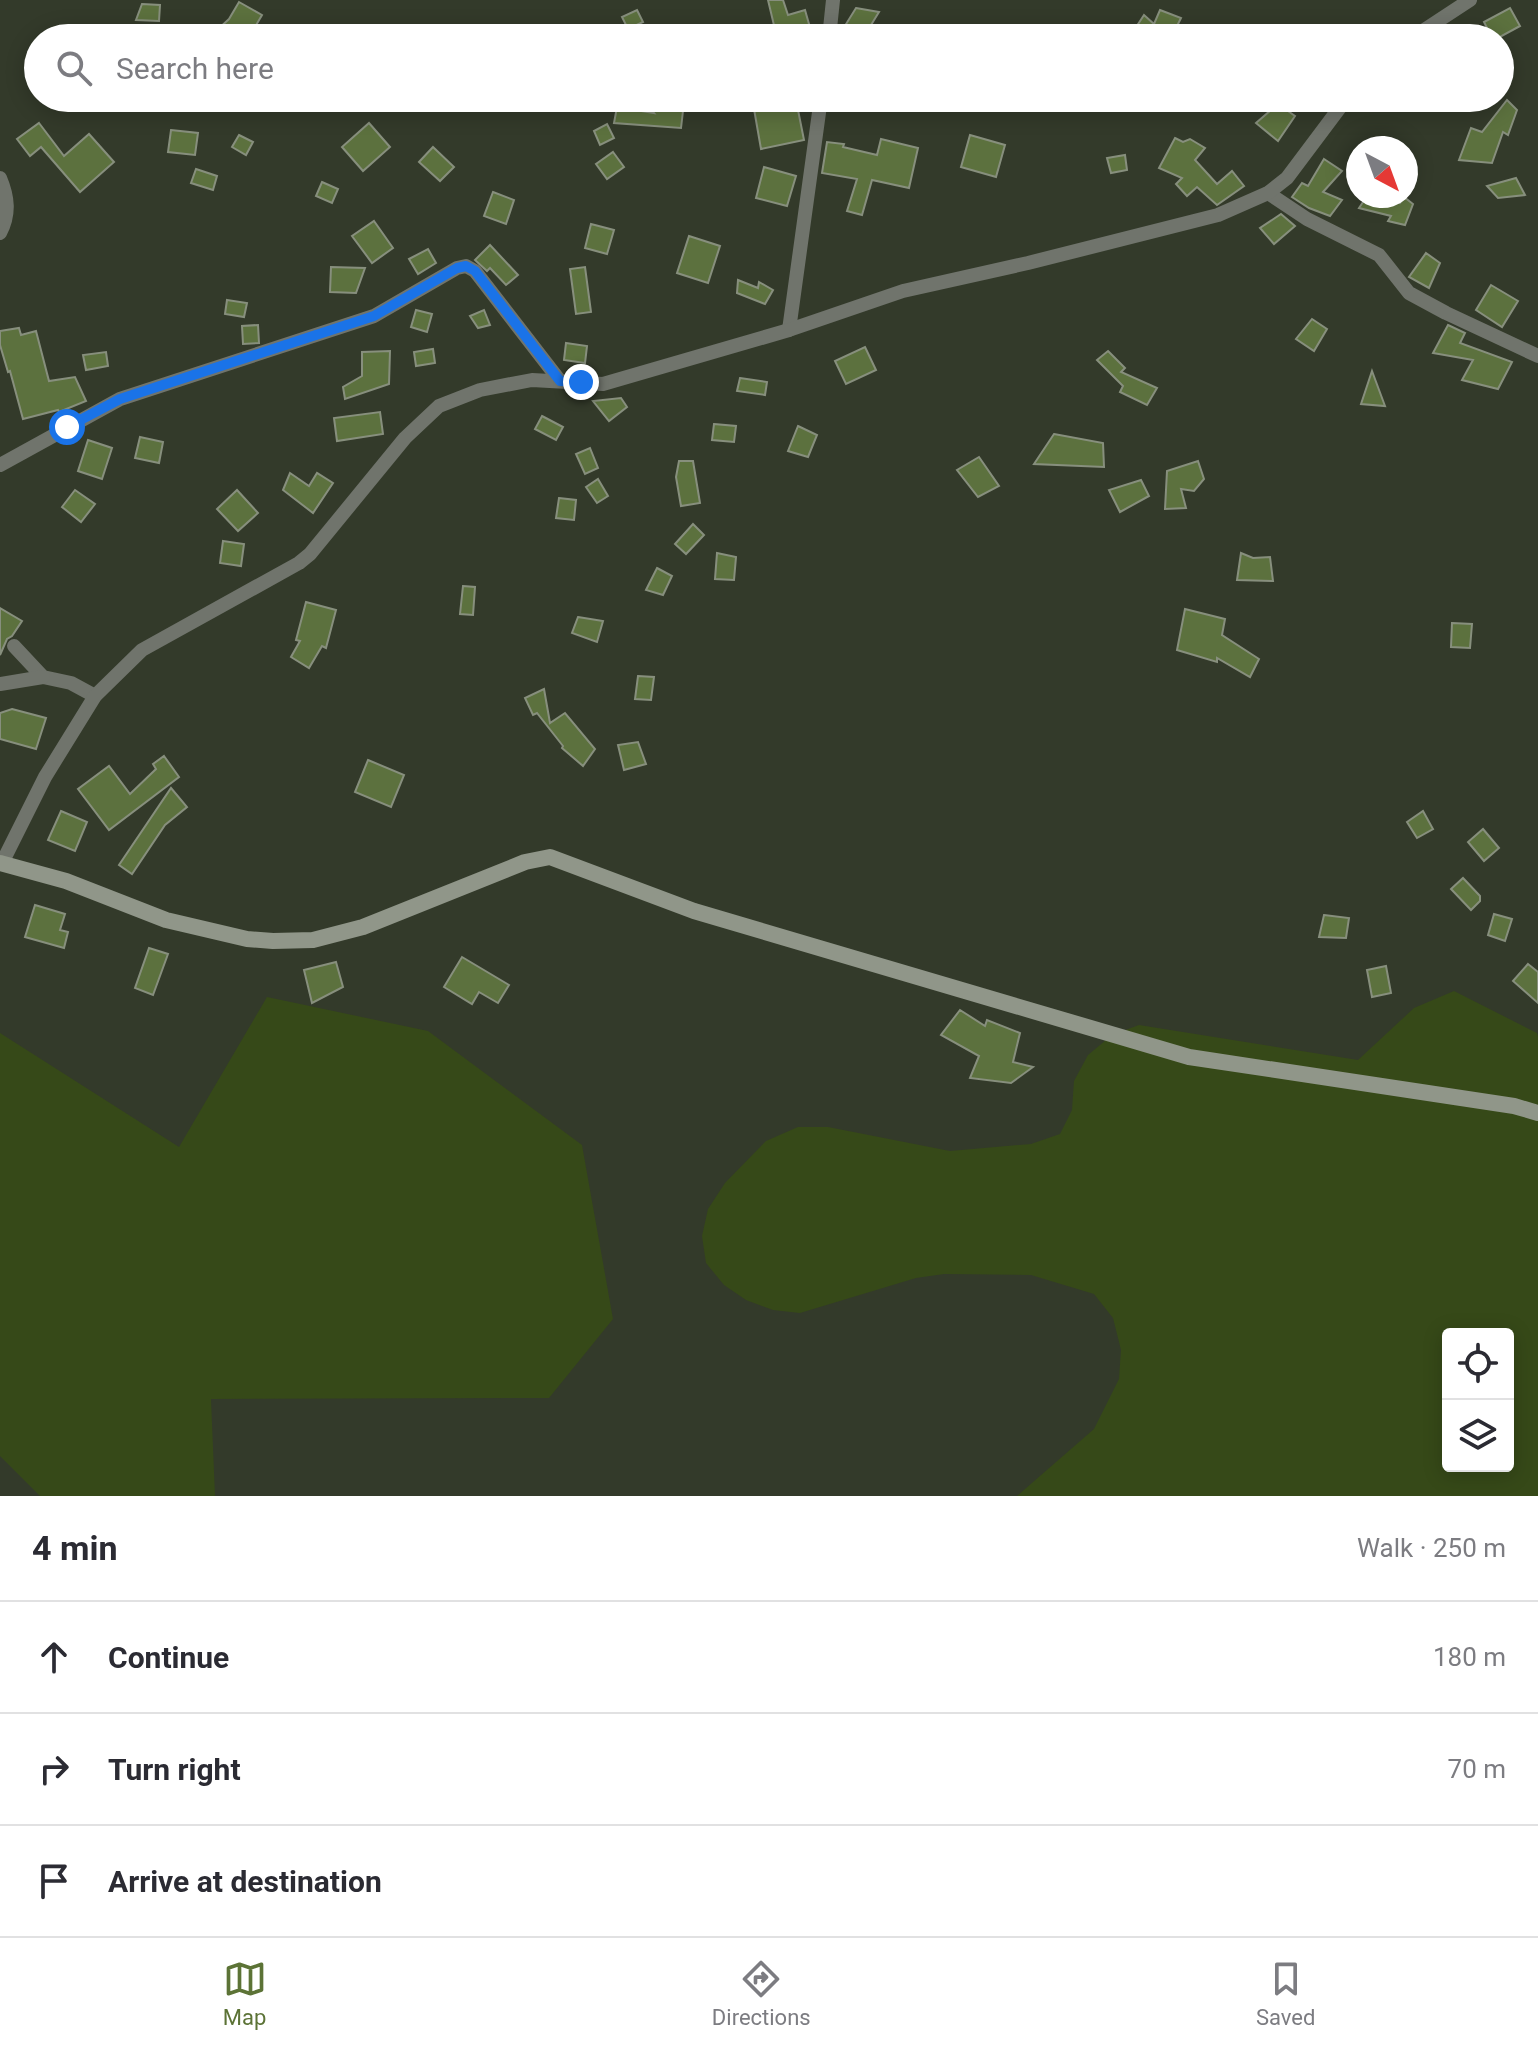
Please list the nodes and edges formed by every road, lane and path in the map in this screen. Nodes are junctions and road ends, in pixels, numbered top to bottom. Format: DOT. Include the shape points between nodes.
graph roads {
  1 [pos="833,0"];
  2 [pos="1470,0"];
  3 [pos="830,24"];
  4 [pos="1433,24"];
  5 [pos="819,112"];
  6 [pos="1336,112"];
  7 [pos="0,178"];
  8 [pos="1268,193"];
  9 [pos="0,233"];
  10 [pos="789,330"];
  11 [pos="1538,356"];
  12 [pos="560,381"];
  13 [pos="0,465"];
  14 [pos="14,646"];
  15 [pos="43,677"];
  16 [pos="0,684"];
  17 [pos="95,696"];
  18 [pos="1,863"];
  19 [pos="1538,1113"];
  1 -- 3 [label="street"];
  2 -- 4 [label="street"];
  5 -- 10 [label="street"];
  6 -- 8 [label="street" via="1287,178"];
  7 -- 9 [label="street" via="7,196"];
  8 -- 10 [label="street" via="1218,215 903,291"];
  8 -- 11 [label="street" via="1379,255 1409,293"];
  10 -- 12 [label="street" via="603,384"];
  12 -- 13 [label="street" via="466,266 374,316 120,399"];
  12 -- 17 [label="street" via="532,380 480,390 439,406 405,438 310,554 142,650"];
  14 -- 15 [label="street"];
  15 -- 16 [label="street"];
  15 -- 17 [label="street"];
  17 -- 18 [label="street"];
  18 -- 19 [label="main road" via="66,881 166,920 273,941 313,940 363,927 525,862 550,857 694,911 1189,1057"];
}
